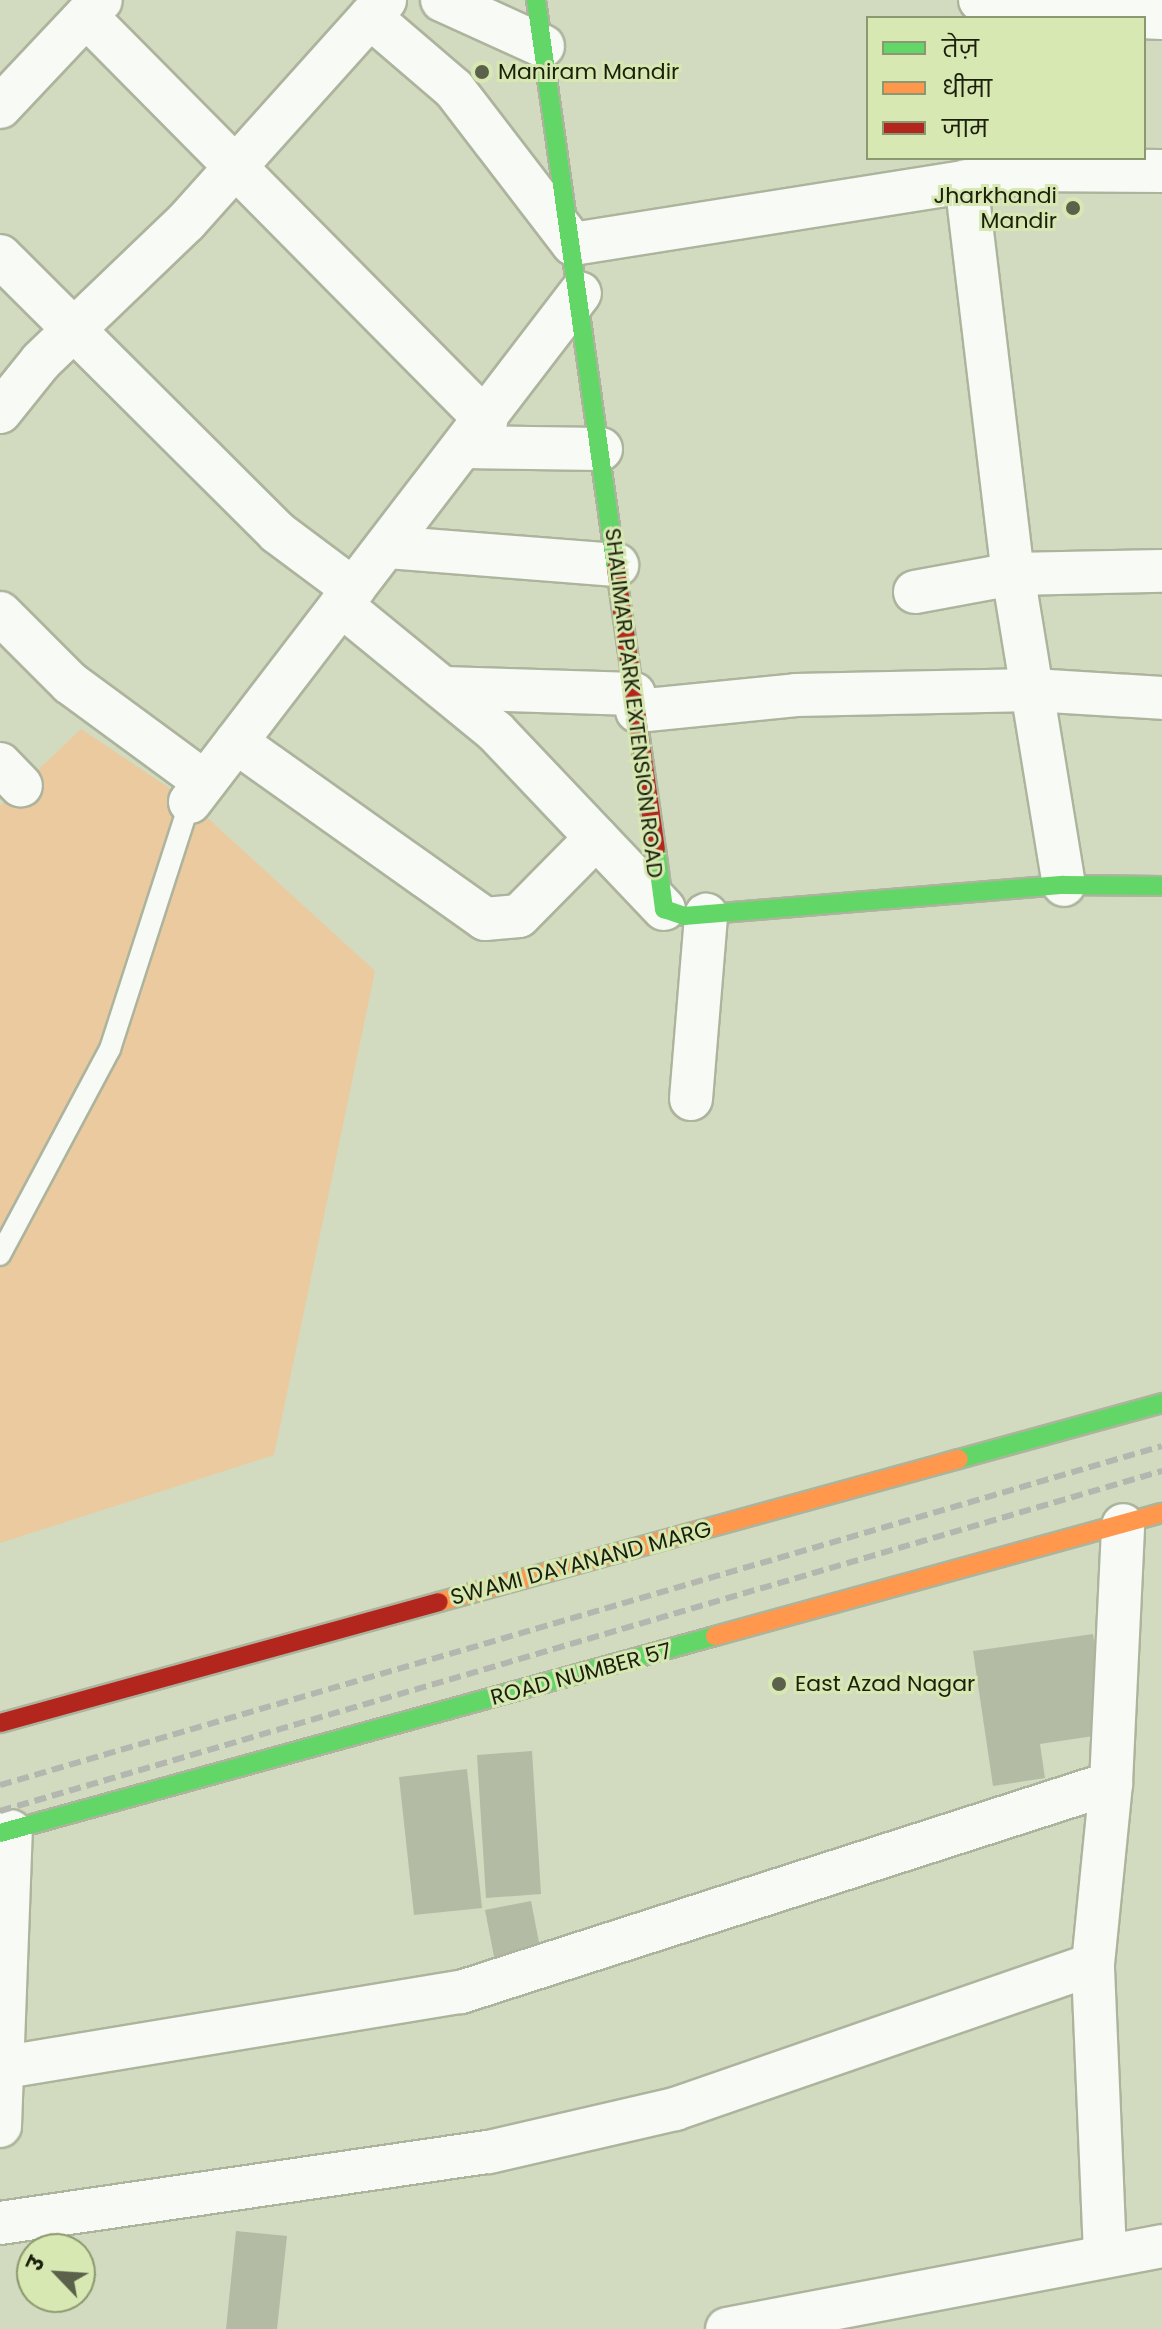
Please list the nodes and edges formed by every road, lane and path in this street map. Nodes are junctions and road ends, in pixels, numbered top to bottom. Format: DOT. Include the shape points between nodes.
graph roads {
  1 [pos="442,0"];
  2 [pos="536,0"];
  3 [pos="980,0"];
  4 [pos="94,8"];
  5 [pos="378,8"];
  6 [pos="1038,9"];
  7 [pos="1134,16"];
  8 [pos="543,46"];
  9 [pos="4,95"];
  10 [pos="1038,164"];
  11 [pos="235,167"];
  12 [pos="1162,171"];
  13 [pos="966,181"];
  14 [pos="573,244"];
  15 [pos="0,256"];
  16 [pos="580,293"];
  17 [pos="76,328"];
  18 [pos="0,412"];
  19 [pos="476,434"];
  20 [pos="601,449"];
  21 [pos="387,547"];
  22 [pos="617,565"];
  23 [pos="1162,571"];
  24 [pos="1013,574"];
  25 [pos="915,592"];
  26 [pos="347,597"];
  27 [pos="0,613"];
  28 [pos="444,688"];
  29 [pos="1033,690"];
  30 [pos="1162,698"];
  31 [pos="636,702"];
  32 [pos="236,742"];
  33 [pos="197,792"];
  34 [pos="596,838"];
  35 [pos="1064,885"];
  36 [pos="1162,886"];
  37 [pos="664,909"];
  38 [pos="706,915"];
  39 [pos="691,1099"];
  40 [pos="0,1255"];
  41 [pos="1162,1403"];
  42 [pos="1162,1513"];
  43 [pos="1123,1525"];
  44 [pos="0,1723"];
  45 [pos="1111,1783"];
  46 [pos="5,1850"];
  47 [pos="1093,1964"];
  48 [pos="3,2068"];
  49 [pos="0,2126"];
  50 [pos="0,2223"];
  51 [pos="1162,2246"];
  52 [pos="1105,2254"];
  53 [pos="747,2327"];
  1 -- 8 [label="street"];
  2 -- 8 [label="main road, SHALIMAR PARK EXTENSION ROAD"];
  3 -- 6 [label="street"];
  4 -- 9 [label="street"];
  4 -- 11 [label="street"];
  5 -- 11 [label="street"];
  5 -- 14 [label="street" via="454,89"];
  6 -- 7 [label="street"];
  8 -- 14 [label="main road, SHALIMAR PARK EXTENSION ROAD"];
  10 -- 12 [label="street"];
  10 -- 13 [label="street"];
  11 -- 17 [label="street"];
  11 -- 19 [label="street"];
  13 -- 14 [label="street"];
  13 -- 24 [label="street"];
  14 -- 16 [label="main road, SHALIMAR PARK EXTENSION ROAD"];
  15 -- 17 [label="street"];
  16 -- 19 [label="street"];
  16 -- 20 [label="main road, SHALIMAR PARK EXTENSION ROAD"];
  17 -- 18 [label="street"];
  17 -- 26 [label="street" via="267,524"];
  19 -- 20 [label="street"];
  19 -- 21 [label="street"];
  20 -- 22 [label="main road, SHALIMAR PARK EXTENSION ROAD"];
  21 -- 22 [label="street"];
  21 -- 26 [label="street"];
  22 -- 31 [label="main road, SHALIMAR PARK EXTENSION ROAD"];
  23 -- 24 [label="street"];
  24 -- 25 [label="street"];
  24 -- 29 [label="street"];
  26 -- 28 [label="street"];
  26 -- 32 [label="street"];
  27 -- 33 [label="street" via="70,683"];
  28 -- 31 [label="street"];
  28 -- 34 [label="street" via="496,732"];
  29 -- 30 [label="street"];
  29 -- 31 [label="street"];
  29 -- 35 [label="street"];
  31 -- 37 [label="main road, SHALIMAR PARK EXTENSION ROAD"];
  32 -- 33 [label="street"];
  32 -- 34 [label="street" via="485,919 519,916"];
  33 -- 40 [label="lane" via="110,1049"];
  34 -- 37 [label="street"];
  35 -- 36 [label="main road, SHALIMAR PARK EXTENSION ROAD"];
  35 -- 38 [label="main road, SHALIMAR PARK EXTENSION ROAD"];
  37 -- 38 [label="main road, SHALIMAR PARK EXTENSION ROAD"];
  38 -- 39 [label="street"];
  41 -- 44 [label="main road, SWAMI DAYANAND MARG"];
  42 -- 43 [label="main road, ROAD NUMBER 57"];
  43 -- 45 [label="street"];
  43 -- 46 [label="main road, ROAD NUMBER 57"];
  45 -- 47 [label="street"];
  45 -- 48 [label="street" via="461,1992"];
  46 -- 48 [label="street"];
  47 -- 50 [label="street" via="675,2109 489,2152"];
  47 -- 52 [label="street"];
  48 -- 49 [label="street"];
  51 -- 52 [label="street"];
  52 -- 53 [label="street"];
}
